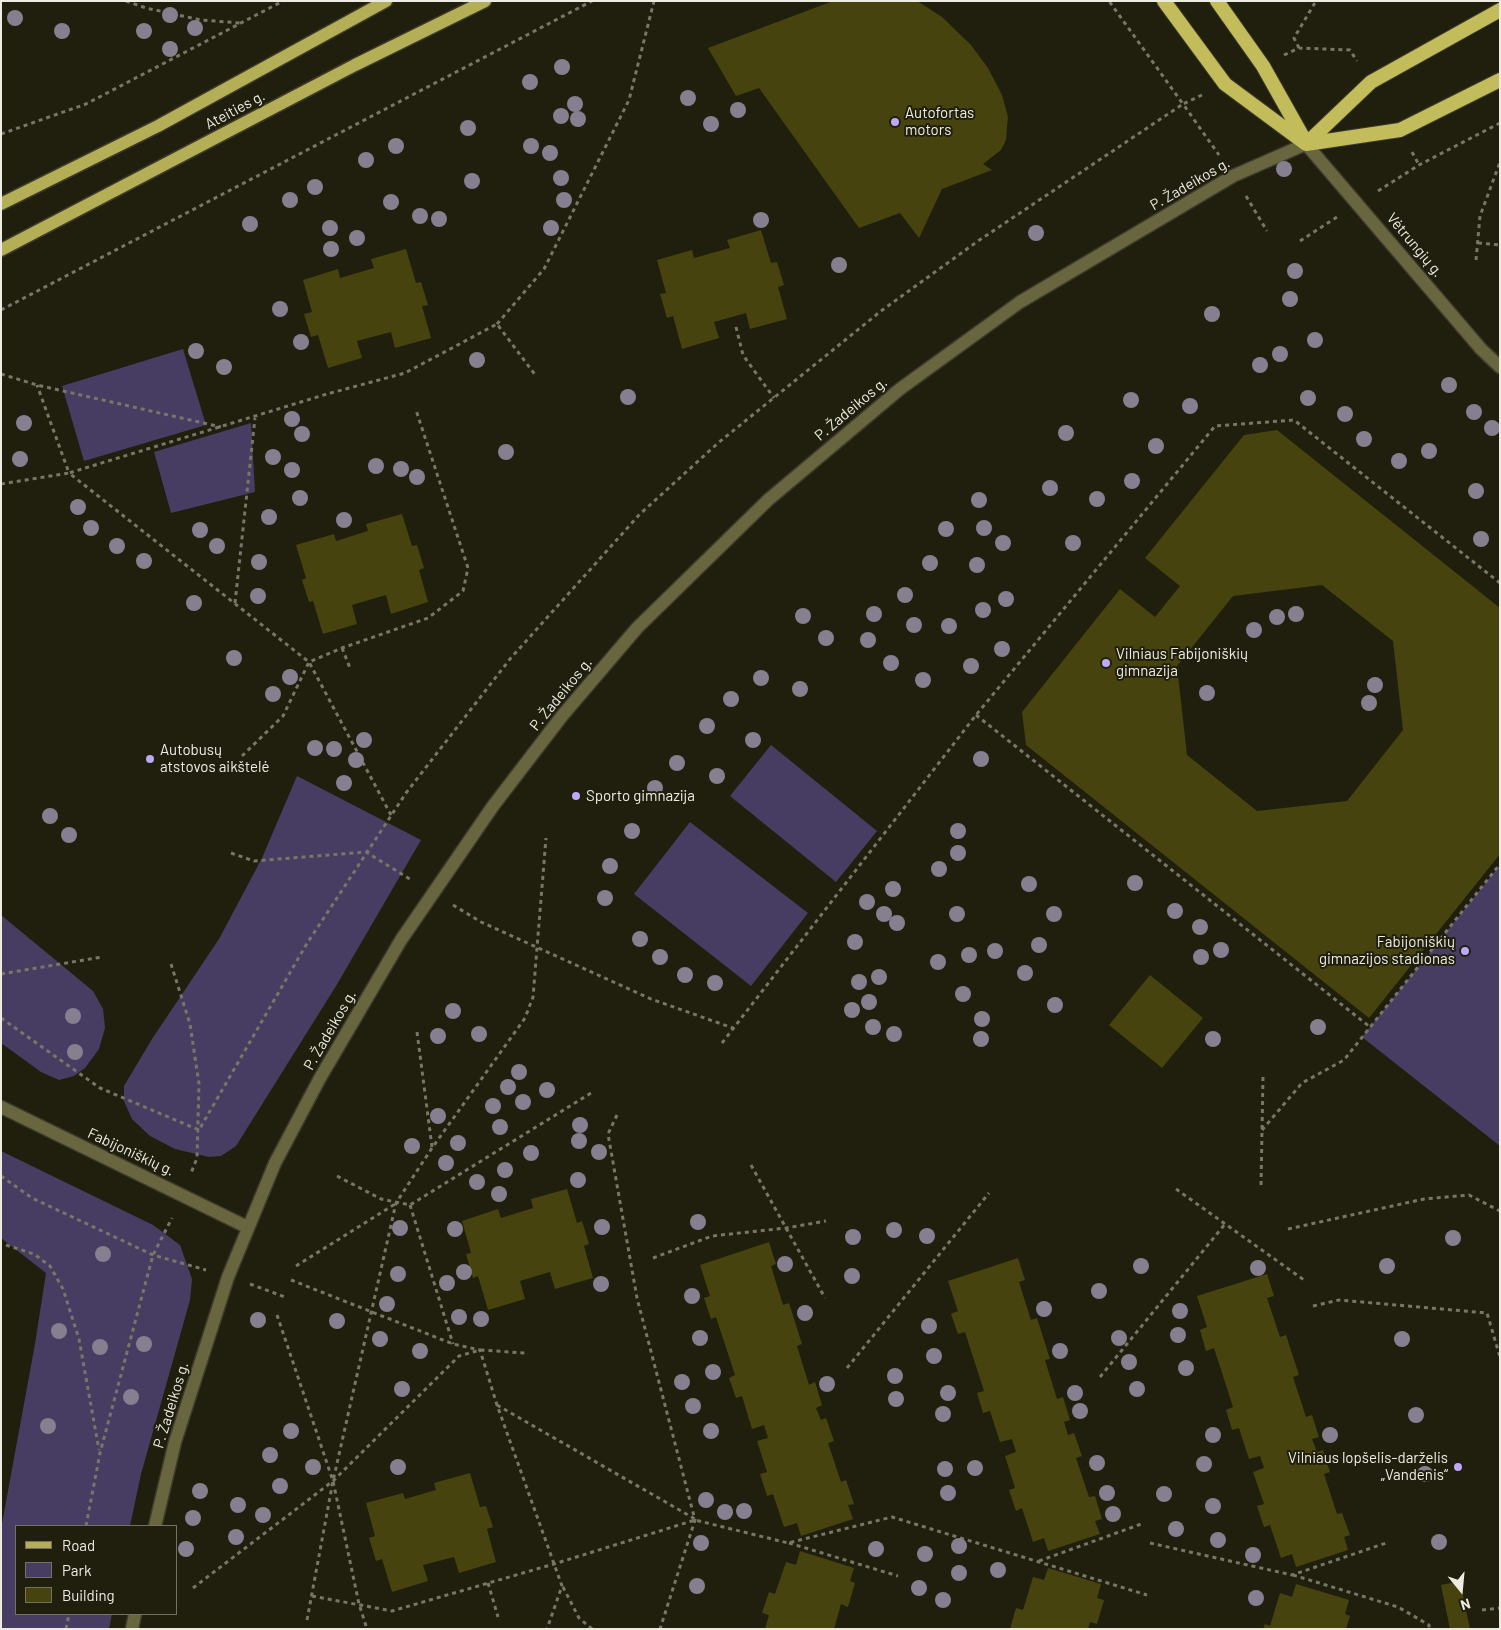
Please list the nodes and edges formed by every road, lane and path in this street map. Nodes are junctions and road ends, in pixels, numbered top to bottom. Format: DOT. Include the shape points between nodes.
graph roads {
  1 [pos="126,1"];
  2 [pos="282,1"];
  3 [pos="386,1"];
  4 [pos="485,1"];
  5 [pos="592,1"];
  6 [pos="654,1"];
  7 [pos="1110,1"];
  8 [pos="1164,1"];
  9 [pos="1217,1"];
  10 [pos="1316,1"];
  11 [pos="1500,10"];
  12 [pos="241,23"];
  13 [pos="1299,48"];
  14 [pos="1263,66"];
  15 [pos="1500,80"];
  16 [pos="1371,82"];
  17 [pos="1225,84"];
  18 [pos="1183,104"];
  19 [pos="1500,123"];
  20 [pos="1400,130"];
  21 [pos="1,134"];
  22 [pos="1306,144"];
  23 [pos="1500,162"];
  24 [pos="1,204"];
  25 [pos="1478,243"];
  26 [pos="1500,245"];
  27 [pos="1,250"];
  28 [pos="1476,260"];
  29 [pos="1,310"];
  30 [pos="497,324"];
  31 [pos="736,327"];
  32 [pos="1500,367"];
  33 [pos="1,374"];
  34 [pos="536,376"];
  35 [pos="37,385"];
  36 [pos="774,398"];
  37 [pos="416,410"];
  38 [pos="255,418"];
  39 [pos="222,427"];
  40 [pos="69,473"];
  41 [pos="1,484"];
  42 [pos="1500,583"];
  43 [pos="235,603"];
  44 [pos="342,648"];
  45 [pos="309,662"];
  46 [pos="350,668"];
  47 [pos="976,715"];
  48 [pos="242,756"];
  49 [pos="391,815"];
  50 [pos="546,838"];
  51 [pos="366,852"];
  52 [pos="231,853"];
  53 [pos="1500,864"];
  54 [pos="396,872"];
  55 [pos="465,914"];
  56 [pos="538,946"];
  57 [pos="102,957"];
  58 [pos="171,964"];
  59 [pos="1,974"];
  60 [pos="1,1018"];
  61 [pos="1370,1027"];
  62 [pos="734,1028"];
  63 [pos="417,1032"];
  64 [pos="722,1043"];
  65 [pos="1263,1077"];
  66 [pos="591,1093"];
  67 [pos="1,1107"];
  68 [pos="617,1115"];
  69 [pos="199,1130"];
  70 [pos="1262,1130"];
  71 [pos="432,1148"];
  72 [pos="197,1158"];
  73 [pos="750,1165"];
  74 [pos="1,1176"];
  75 [pos="337,1176"];
  76 [pos="1261,1184"];
  77 [pos="1176,1189"];
  78 [pos="989,1193"];
  79 [pos="396,1203"];
  80 [pos="410,1205"];
  81 [pos="1500,1211"];
  82 [pos="826,1221"];
  83 [pos="1225,1224"];
  84 [pos="247,1226"];
  85 [pos="786,1228"];
  86 [pos="1288,1229"];
  87 [pos="165,1234"];
  88 [pos="6,1246"];
  89 [pos="153,1254"];
  90 [pos="652,1258"];
  91 [pos="191,1266"];
  92 [pos="296,1266"];
  93 [pos="292,1280"];
  94 [pos="1304,1280"];
  95 [pos="256,1285"];
  96 [pos="285,1297"];
  97 [pos="825,1298"];
  98 [pos="1313,1306"];
  99 [pos="370,1311"];
  100 [pos="277,1315"];
  101 [pos="453,1344"];
  102 [pos="480,1350"];
  103 [pos="525,1353"];
  104 [pos="1500,1357"];
  105 [pos="847,1368"];
  106 [pos="1100,1377"];
  107 [pos="497,1406"];
  108 [pos="100,1453"];
  109 [pos="333,1481"];
  110 [pos="695,1520"];
  111 [pos="1144,1523"];
  112 [pos="86,1525"];
  113 [pos="155,1525"];
  114 [pos="1389,1542"];
  115 [pos="788,1543"];
  116 [pos="1150,1543"];
  117 [pos="1039,1561"];
  118 [pos="554,1564"];
  119 [pos="1292,1575"];
  120 [pos="898,1576"];
  121 [pos="488,1583"];
  122 [pos="562,1586"];
  123 [pos="193,1588"];
  124 [pos="1147,1595"];
  125 [pos="312,1596"];
  126 [pos="359,1604"];
  127 [pos="1500,1608"];
  128 [pos="1482,1610"];
  129 [pos="69,1615"];
  130 [pos="135,1615"];
  131 [pos="498,1617"];
  132 [pos="307,1620"];
  133 [pos="66,1629"];
  134 [pos="132,1629"];
  135 [pos="367,1629"];
  136 [pos="547,1629"];
  137 [pos="592,1629"];
  138 [pos="660,1629"];
  139 [pos="1430,1629"];
  1 -- 12 [label="path" via="202,20"];
  2 -- 12 [label="path"];
  3 -- 24 [label="main road, Ateities g." via="158,126"];
  4 -- 27 [label="main road, Ateities g." via="355,65"];
  5 -- 29 [label="path"];
  6 -- 30 [label="path" via="630,100 544,269"];
  7 -- 18 [label="path"];
  8 -- 17 [label="highway"];
  9 -- 14 [label="highway"];
  10 -- 13 [label="path" via="1294,38"];
  11 -- 16 [label="highway"];
  12 -- 21 [label="path" via="86,104"];
  13 -- 14 [label="path"];
  13 -- 16 [label="path" via="1350,50"];
  14 -- 22 [label="highway"];
  15 -- 20 [label="highway"];
  16 -- 22 [label="highway"];
  17 -- 18 [label="path"];
  17 -- 22 [label="highway"];
  18 -- 36 [label="path" via="978,241 889,305"];
  19 -- 20 [label="path" via="1419,165"];
  20 -- 22 [label="highway"];
  22 -- 32 [label="street, Vėtrungių g."];
  22 -- 84 [label="street, P. Žadeikos g." via="1233,176 1020,302 900,389 768,500 637,628 562,716 493,806 401,940 320,1078 275,1163"];
  23 -- 25 [label="path" via="1480,216"];
  25 -- 26 [label="path"];
  25 -- 28 [label="path"];
  30 -- 34 [label="path"];
  30 -- 38 [label="path" via="405,373"];
  31 -- 36 [label="path" via="743,355"];
  33 -- 35 [label="path"];
  35 -- 39 [label="path"];
  35 -- 40 [label="path"];
  36 -- 49 [label="path" via="639,514 510,659"];
  37 -- 44 [label="path" via="468,568 463,591 428,618"];
  38 -- 39 [label="path"];
  38 -- 43 [label="path"];
  39 -- 40 [label="path"];
  40 -- 41 [label="path"];
  40 -- 43 [label="path"];
  42 -- 47 [label="path" via="1294,420 1215,426"];
  43 -- 45 [label="path"];
  44 -- 45 [label="path"];
  44 -- 46 [label="path"];
  45 -- 48 [label="path" via="283,716"];
  45 -- 49 [label="path"];
  47 -- 61 [label="path"];
  47 -- 62 [label="path"];
  49 -- 51 [label="path"];
  50 -- 56 [label="path"];
  51 -- 52 [label="path" via="254,861"];
  51 -- 54 [label="path"];
  51 -- 69 [label="path" via="306,945"];
  53 -- 61 [label="path"];
  55 -- 56 [label="path"];
  56 -- 62 [label="path" via="651,999"];
  56 -- 71 [label="path" via="533,997 525,1018"];
  57 -- 59 [label="path"];
  58 -- 69 [label="path" via="190,1024 199,1084"];
  60 -- 69 [label="path" via="100,1088"];
  61 -- 70 [label="path" via="1344,1060 1302,1084"];
  62 -- 64 [label="path"];
  63 -- 71 [label="path"];
  65 -- 70 [label="path"];
  66 -- 80 [label="path"];
  67 -- 84 [label="street, Fabijoniškių g."];
  68 -- 110 [label="path" via="608,1134 637,1298"];
  69 -- 72 [label="path"];
  70 -- 76 [label="path"];
  71 -- 79 [label="path"];
  73 -- 85 [label="path"];
  74 -- 89 [label="path" via="32,1198"];
  75 -- 79 [label="path" via="381,1199"];
  77 -- 83 [label="path"];
  78 -- 105 [label="path"];
  79 -- 80 [label="path"];
  79 -- 92 [label="path"];
  79 -- 99 [label="path"];
  80 -- 101 [label="path"];
  81 -- 86 [label="path" via="1469,1195 1424,1199"];
  82 -- 85 [label="path"];
  83 -- 94 [label="path"];
  83 -- 106 [label="path"];
  84 -- 113 [label="street, P. Žadeikos g." via="175,1442"];
  85 -- 90 [label="path" via="712,1236"];
  85 -- 97 [label="path"];
  87 -- 89 [label="path"];
  88 -- 108 [label="path" via="34,1254 50,1266 64,1289 79,1339"];
  89 -- 91 [label="path"];
  89 -- 108 [label="path"];
  93 -- 99 [label="path"];
  95 -- 96 [label="path"];
  98 -- 104 [label="path" via="1339,1300 1487,1313"];
  99 -- 101 [label="path"];
  99 -- 109 [label="path"];
  100 -- 109 [label="path"];
  101 -- 102 [label="path"];
  102 -- 103 [label="path"];
  102 -- 107 [label="path"];
  102 -- 109 [label="path" via="459,1356"];
  107 -- 110 [label="path"];
  107 -- 118 [label="path"];
  108 -- 112 [label="path"];
  109 -- 123 [label="path"];
  109 -- 125 [label="path"];
  109 -- 126 [label="path"];
  110 -- 115 [label="path"];
  110 -- 118 [label="path"];
  110 -- 138 [label="path"];
  111 -- 117 [label="path"];
  114 -- 119 [label="path"];
  115 -- 117 [label="path" via="892,1517"];
  115 -- 120 [label="path"];
  116 -- 119 [label="path"];
  117 -- 124 [label="path"];
  118 -- 121 [label="path"];
  118 -- 122 [label="path"];
  119 -- 139 [label="path" via="1398,1607 1429,1625"];
  121 -- 126 [label="path" via="392,1610"];
  121 -- 131 [label="path"];
  122 -- 136 [label="path"];
  122 -- 137 [label="path" via="579,1618"];
  125 -- 126 [label="path"];
  125 -- 132 [label="path"];
  126 -- 135 [label="path"];
  127 -- 128 [label="path"];
  129 -- 133 [label="path"];
  130 -- 134 [label="street"];
}
